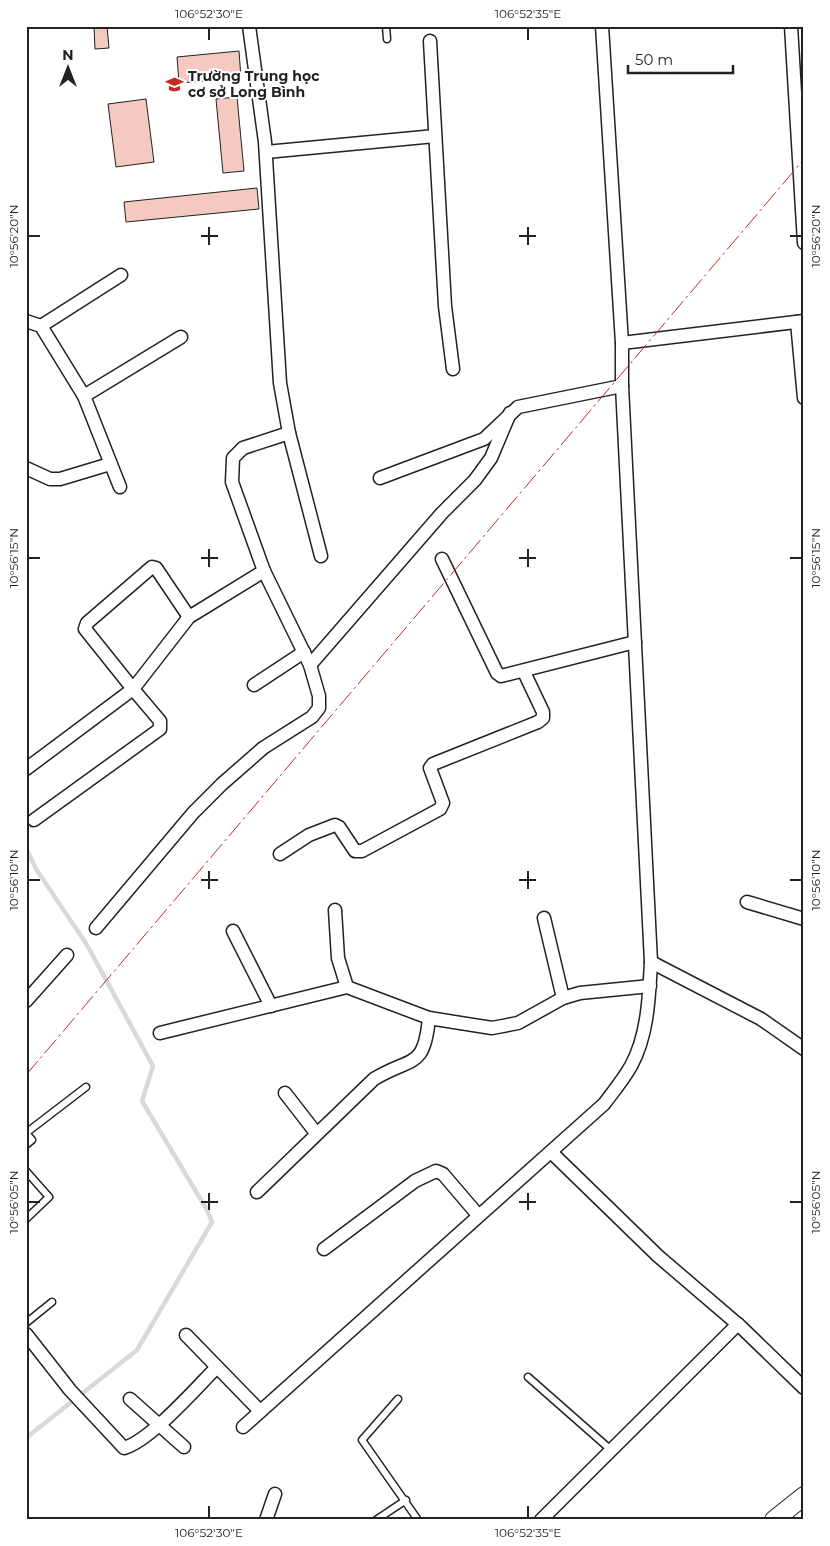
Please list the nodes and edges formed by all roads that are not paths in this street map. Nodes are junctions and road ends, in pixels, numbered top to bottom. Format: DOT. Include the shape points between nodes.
graph roads {
  1 [pos="248,26"];
  2 [pos="386,26"];
  3 [pos="602,26"];
  4 [pos="791,26"];
  5 [pos="387,39"];
  6 [pos="430,41"];
  7 [pos="800,109"];
  8 [pos="435,136"];
  9 [pos="266,152"];
  10 [pos="804,243"];
  11 [pos="121,276"];
  12 [pos="26,320"];
  13 [pos="800,322"];
  14 [pos="41,326"];
  15 [pos="181,337"];
  16 [pos="622,343"];
  17 [pos="453,369"];
  18 [pos="622,386"];
  19 [pos="84,396"];
  20 [pos="804,398"];
  21 [pos="510,413"];
  22 [pos="289,433"];
  23 [pos="110,464"];
  24 [pos="26,468"];
  25 [pos="380,478"];
  26 [pos="120,487"];
  27 [pos="321,556"];
  28 [pos="442,560"];
  29 [pos="264,571"];
  30 [pos="189,617"];
  31 [pos="635,642"];
  32 [pos="304,652"];
  33 [pos="310,665"];
  34 [pos="524,672"];
  35 [pos="254,685"];
  36 [pos="133,689"];
  37 [pos="26,769"];
  38 [pos="34,820"];
  39 [pos="280,854"];
  40 [pos="747,902"];
  41 [pos="334,910"];
  42 [pos="544,918"];
  43 [pos="804,919"];
  44 [pos="96,928"];
  45 [pos="233,931"];
  46 [pos="67,955"];
  47 [pos="651,962"];
  48 [pos="650,986"];
  49 [pos="347,987"];
  50 [pos="28,993"];
  51 [pos="563,998"];
  52 [pos="271,1006"];
  53 [pos="429,1018"];
  54 [pos="160,1034"];
  55 [pos="804,1049"];
  56 [pos="86,1088"];
  57 [pos="285,1093"];
  58 [pos="26,1133"];
  59 [pos="316,1133"];
  60 [pos="26,1146"];
  61 [pos="551,1152"];
  62 [pos="26,1170"];
  63 [pos="257,1192"];
  64 [pos="478,1215"];
  65 [pos="26,1219"];
  66 [pos="324,1249"];
  67 [pos="52,1302"];
  68 [pos="26,1323"];
  69 [pos="738,1324"];
  70 [pos="26,1334"];
  71 [pos="186,1335"];
  72 [pos="217,1367"];
  73 [pos="528,1376"];
  74 [pos="804,1388"];
  75 [pos="130,1399"];
  76 [pos="398,1399"];
  77 [pos="259,1410"];
  78 [pos="157,1425"];
  79 [pos="243,1427"];
  80 [pos="184,1448"];
  81 [pos="611,1450"];
  82 [pos="275,1494"];
  83 [pos="804,1496"];
  84 [pos="406,1500"];
  85 [pos="266,1520"];
  86 [pos="376,1520"];
  87 [pos="418,1520"];
  88 [pos="542,1520"];
  89 [pos="774,1520"];
  1 -- 9 [label="street"];
  2 -- 5 [label="lane"];
  3 -- 16 [label="street"];
  4 -- 7 [label="street"];
  6 -- 8 [label="street"];
  7 -- 10 [label="street"];
  8 -- 9 [label="street"];
  8 -- 17 [label="street" via="445,306"];
  9 -- 22 [label="street" via="280,383"];
  11 -- 14 [label="street"];
  12 -- 14 [label="street"];
  13 -- 16 [label="street"];
  13 -- 20 [label="street"];
  14 -- 19 [label="street"];
  15 -- 19 [label="street"];
  16 -- 18 [label="street"];
  18 -- 21 [label="street" via="527,405"];
  18 -- 31 [label="street"];
  19 -- 23 [label="street"];
  21 -- 25 [label="street" via="484,439"];
  21 -- 33 [label="street" via="491,458 475,480 442,513"];
  22 -- 27 [label="street"];
  22 -- 29 [label="street" via="243,448 233,458 232,482"];
  23 -- 24 [label="street" via="60,478 50,478"];
  23 -- 26 [label="street"];
  28 -- 34 [label="street" via="497,674 508,676"];
  29 -- 30 [label="street"];
  29 -- 32 [label="street"];
  30 -- 36 [label="street"];
  30 -- 36 [label="street" via="156,568 152,567 87,623 85,629"];
  31 -- 34 [label="street"];
  31 -- 47 [label="street"];
  32 -- 33 [label="street"];
  32 -- 35 [label="street"];
  33 -- 44 [label="street" via="319,696 319,708 312,717 263,748 222,784"];
  34 -- 39 [label="street" via="543,718 433,764 430,768 443,803 440,809 362,851 355,851 335,825 309,835"];
  36 -- 37 [label="street"];
  36 -- 38 [label="street" via="160,721 160,729"];
  40 -- 43 [label="street"];
  41 -- 49 [label="street" via="338,958"];
  42 -- 51 [label="street"];
  45 -- 52 [label="street"];
  46 -- 50 [label="street"];
  47 -- 48 [label="street"];
  47 -- 55 [label="street" via="761,1019"];
  48 -- 51 [label="street" via="592,990"];
  48 -- 61 [label="street" via="640,1048 631,1067 604,1104"];
  49 -- 52 [label="street"];
  49 -- 53 [label="street"];
  51 -- 53 [label="street" via="518,1023 492,1028"];
  52 -- 54 [label="street"];
  53 -- 59 [label="street" via="424,1050 412,1062 374,1079"];
  56 -- 58 [label="lane"];
  57 -- 59 [label="street"];
  58 -- 60 [label="lane" via="32,1140"];
  59 -- 63 [label="street"];
  61 -- 64 [label="street"];
  61 -- 69 [label="street" via="658,1256"];
  62 -- 65 [label="lane" via="49,1197"];
  64 -- 66 [label="street" via="443,1174 430,1172"];
  64 -- 77 [label="street"];
  67 -- 68 [label="lane"];
  69 -- 74 [label="street"];
  69 -- 81 [label="street"];
  70 -- 78 [label="street" via="70,1390 124,1448"];
  71 -- 72 [label="street"];
  72 -- 77 [label="street"];
  72 -- 78 [label="street"];
  73 -- 81 [label="lane"];
  75 -- 78 [label="street"];
  76 -- 84 [label="lane" via="362,1440"];
  77 -- 79 [label="street"];
  78 -- 80 [label="street"];
  81 -- 88 [label="street"];
  82 -- 85 [label="street"];
  83 -- 89 [label="street"];
  84 -- 86 [label="lane"];
  84 -- 87 [label="lane"];
}
